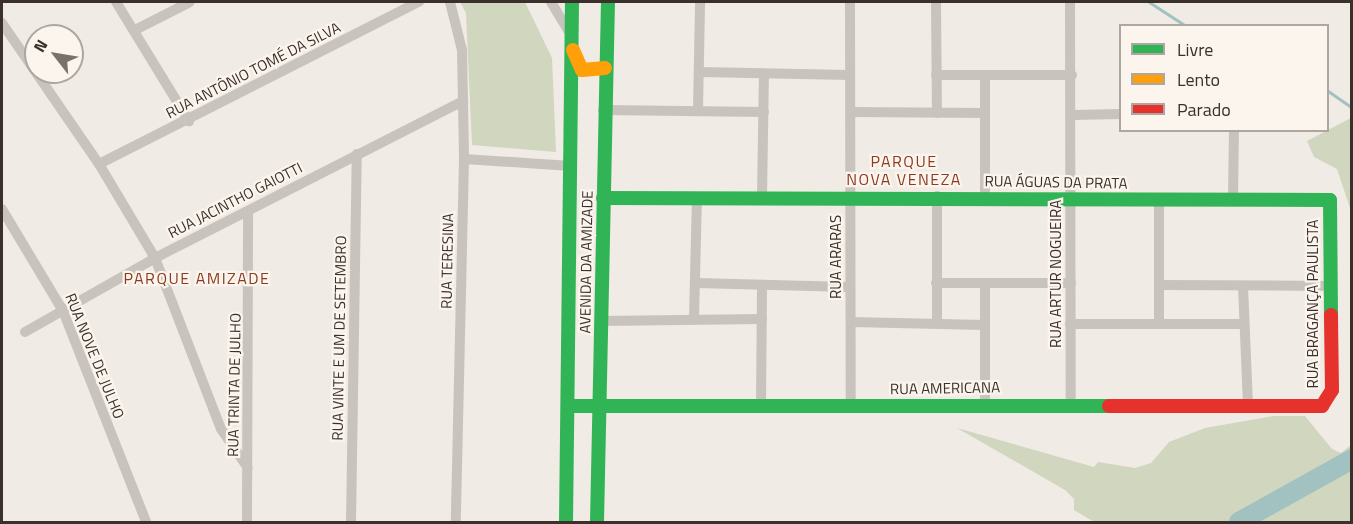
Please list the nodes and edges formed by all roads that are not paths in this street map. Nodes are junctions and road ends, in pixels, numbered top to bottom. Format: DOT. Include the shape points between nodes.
graph roads {
  1 [pos="116,2"];
  2 [pos="190,2"];
  3 [pos="419,2"];
  4 [pos="450,2"];
  5 [pos="551,2"];
  6 [pos="572,2"];
  7 [pos="608,2"];
  8 [pos="700,2"];
  9 [pos="850,2"];
  10 [pos="936,2"];
  11 [pos="1070,2"];
  12 [pos="2,23"];
  13 [pos="137,29"];
  14 [pos="570,33"];
  15 [pos="6,40"];
  16 [pos="605,69"];
  17 [pos="699,72"];
  18 [pos="764,74"];
  19 [pos="850,75"];
  20 [pos="936,75"];
  21 [pos="985,75"];
  22 [pos="1072,75"];
  23 [pos="463,101"];
  24 [pos="603,110"];
  25 [pos="698,110"];
  26 [pos="764,112"];
  27 [pos="851,112"];
  28 [pos="937,112"];
  29 [pos="985,113"];
  30 [pos="1119,114"];
  31 [pos="1074,115"];
  32 [pos="189,121"];
  33 [pos="1234,132"];
  34 [pos="357,154"];
  35 [pos="464,159"];
  36 [pos="99,164"];
  37 [pos="571,166"];
  38 [pos="937,196"];
  39 [pos="697,197"];
  40 [pos="762,197"];
  41 [pos="850,197"];
  42 [pos="985,197"];
  43 [pos="603,198"];
  44 [pos="1159,199"];
  45 [pos="1233,199"];
  46 [pos="1071,200"];
  47 [pos="1330,200"];
  48 [pos="2,209"];
  49 [pos="248,212"];
  50 [pos="155,258"];
  51 [pos="696,283"];
  52 [pos="936,283"];
  53 [pos="1071,283"];
  54 [pos="762,285"];
  55 [pos="986,285"];
  56 [pos="1160,285"];
  57 [pos="1243,286"];
  58 [pos="1331,286"];
  59 [pos="850,287"];
  60 [pos="63,311"];
  61 [pos="694,319"];
  62 [pos="762,320"];
  63 [pos="602,321"];
  64 [pos="851,322"];
  65 [pos="1159,322"];
  66 [pos="937,323"];
  67 [pos="1070,324"];
  68 [pos="1244,324"];
  69 [pos="985,325"];
  70 [pos="25,332"];
  71 [pos="1071,403"];
  72 [pos="600,404"];
  73 [pos="761,404"];
  74 [pos="985,404"];
  75 [pos="1248,404"];
  76 [pos="851,405"];
  77 [pos="568,406"];
  78 [pos="1322,406"];
  79 [pos="248,468"];
  80 [pos="146,522"];
  81 [pos="247,522"];
  82 [pos="351,522"];
  83 [pos="456,522"];
  84 [pos="566,522"];
  85 [pos="597,522"];
  1 -- 13 [label="street"];
  2 -- 13 [label="street"];
  3 -- 32 [label="street, RUA ANTÔNIO TOMÉ DA SILVA"];
  4 -- 23 [label="street, RUA TERESINA" via="461,42"];
  5 -- 14 [label="street"];
  6 -- 14 [label="street, AVENIDA DA AMIZADE"];
  7 -- 16 [label="street, AVENIDA DA AMIZADE"];
  8 -- 17 [label="street"];
  9 -- 19 [label="street, RUA ARARAS"];
  10 -- 20 [label="street"];
  11 -- 22 [label="street, RUA ARTUR NOGUEIRA"];
  12 -- 15 [label="street"];
  13 -- 32 [label="street"];
  14 -- 16 [label="street" via="579,67"];
  14 -- 37 [label="street, AVENIDA DA AMIZADE"];
  15 -- 36 [label="street"];
  16 -- 24 [label="street, AVENIDA DA AMIZADE"];
  17 -- 18 [label="street"];
  17 -- 25 [label="street"];
  18 -- 19 [label="street"];
  18 -- 26 [label="street"];
  19 -- 27 [label="street, RUA ARARAS"];
  20 -- 21 [label="street"];
  20 -- 28 [label="street"];
  21 -- 22 [label="street"];
  21 -- 29 [label="street"];
  22 -- 31 [label="street, RUA ARTUR NOGUEIRA"];
  23 -- 34 [label="street, RUA JACINTHO GAIOTTI"];
  23 -- 35 [label="street, RUA TERESINA"];
  24 -- 25 [label="street"];
  24 -- 43 [label="street, AVENIDA DA AMIZADE"];
  25 -- 26 [label="street"];
  26 -- 40 [label="street"];
  27 -- 28 [label="street"];
  27 -- 41 [label="street, RUA ARARAS"];
  28 -- 29 [label="street"];
  29 -- 42 [label="street"];
  30 -- 31 [label="street"];
  31 -- 46 [label="street, RUA ARTUR NOGUEIRA"];
  32 -- 36 [label="street, RUA ANTÔNIO TOMÉ DA SILVA"];
  33 -- 45 [label="street"];
  34 -- 49 [label="street, RUA JACINTHO GAIOTTI"];
  34 -- 82 [label="street, RUA VINTE E UM DE SETEMBRO"];
  35 -- 37 [label="street"];
  35 -- 83 [label="street, RUA TERESINA"];
  36 -- 50 [label="street"];
  37 -- 77 [label="street, AVENIDA DA AMIZADE"];
  38 -- 41 [label="street, RUA ÁGUAS DA PRATA"];
  38 -- 42 [label="street, RUA ÁGUAS DA PRATA"];
  38 -- 52 [label="street"];
  39 -- 40 [label="street, RUA ÁGUAS DA PRATA"];
  39 -- 43 [label="street, RUA ÁGUAS DA PRATA"];
  39 -- 51 [label="street"];
  40 -- 41 [label="street, RUA ÁGUAS DA PRATA"];
  41 -- 59 [label="street, RUA ARARAS"];
  42 -- 46 [label="street, RUA ÁGUAS DA PRATA"];
  43 -- 63 [label="street, AVENIDA DA AMIZADE"];
  44 -- 45 [label="street, RUA ÁGUAS DA PRATA"];
  44 -- 46 [label="street, RUA ÁGUAS DA PRATA"];
  44 -- 56 [label="street"];
  45 -- 47 [label="street, RUA ÁGUAS DA PRATA"];
  46 -- 53 [label="street, RUA ARTUR NOGUEIRA"];
  47 -- 58 [label="street, RUA BRAGANÇA PAULISTA"];
  48 -- 60 [label="street, RUA NOVE DE JULHO"];
  49 -- 50 [label="street, RUA JACINTHO GAIOTTI"];
  49 -- 79 [label="street, RUA TRINTA DE JULHO"];
  50 -- 60 [label="street, RUA JACINTHO GAIOTTI"];
  50 -- 79 [label="street" via="221,429"];
  51 -- 54 [label="street"];
  51 -- 61 [label="street"];
  52 -- 55 [label="street"];
  52 -- 66 [label="street"];
  53 -- 55 [label="street"];
  53 -- 67 [label="street, RUA ARTUR NOGUEIRA"];
  54 -- 59 [label="street"];
  54 -- 62 [label="street"];
  55 -- 69 [label="street"];
  56 -- 57 [label="street"];
  56 -- 65 [label="street"];
  57 -- 58 [label="street"];
  57 -- 68 [label="street"];
  58 -- 78 [label="street, RUA BRAGANÇA PAULISTA" via="1332,390"];
  59 -- 64 [label="street, RUA ARARAS"];
  60 -- 70 [label="street, RUA JACINTHO GAIOTTI"];
  60 -- 80 [label="street, RUA NOVE DE JULHO"];
  61 -- 62 [label="street"];
  61 -- 63 [label="street"];
  62 -- 73 [label="street"];
  63 -- 72 [label="street, AVENIDA DA AMIZADE"];
  64 -- 66 [label="street"];
  64 -- 76 [label="street, RUA ARARAS"];
  65 -- 67 [label="street"];
  65 -- 68 [label="street"];
  66 -- 69 [label="street"];
  67 -- 71 [label="street, RUA ARTUR NOGUEIRA"];
  68 -- 75 [label="street"];
  69 -- 74 [label="street"];
  71 -- 74 [label="street, RUA AMERICANA"];
  71 -- 75 [label="street, RUA AMERICANA"];
  72 -- 73 [label="street, RUA AMERICANA"];
  72 -- 77 [label="street, RUA AMERICANA"];
  72 -- 85 [label="street, AVENIDA DA AMIZADE"];
  73 -- 76 [label="street, RUA AMERICANA"];
  74 -- 76 [label="street, RUA AMERICANA"];
  75 -- 78 [label="street, RUA AMERICANA"];
  77 -- 84 [label="street, AVENIDA DA AMIZADE"];
  79 -- 81 [label="street, RUA TRINTA DE JULHO"];
}
